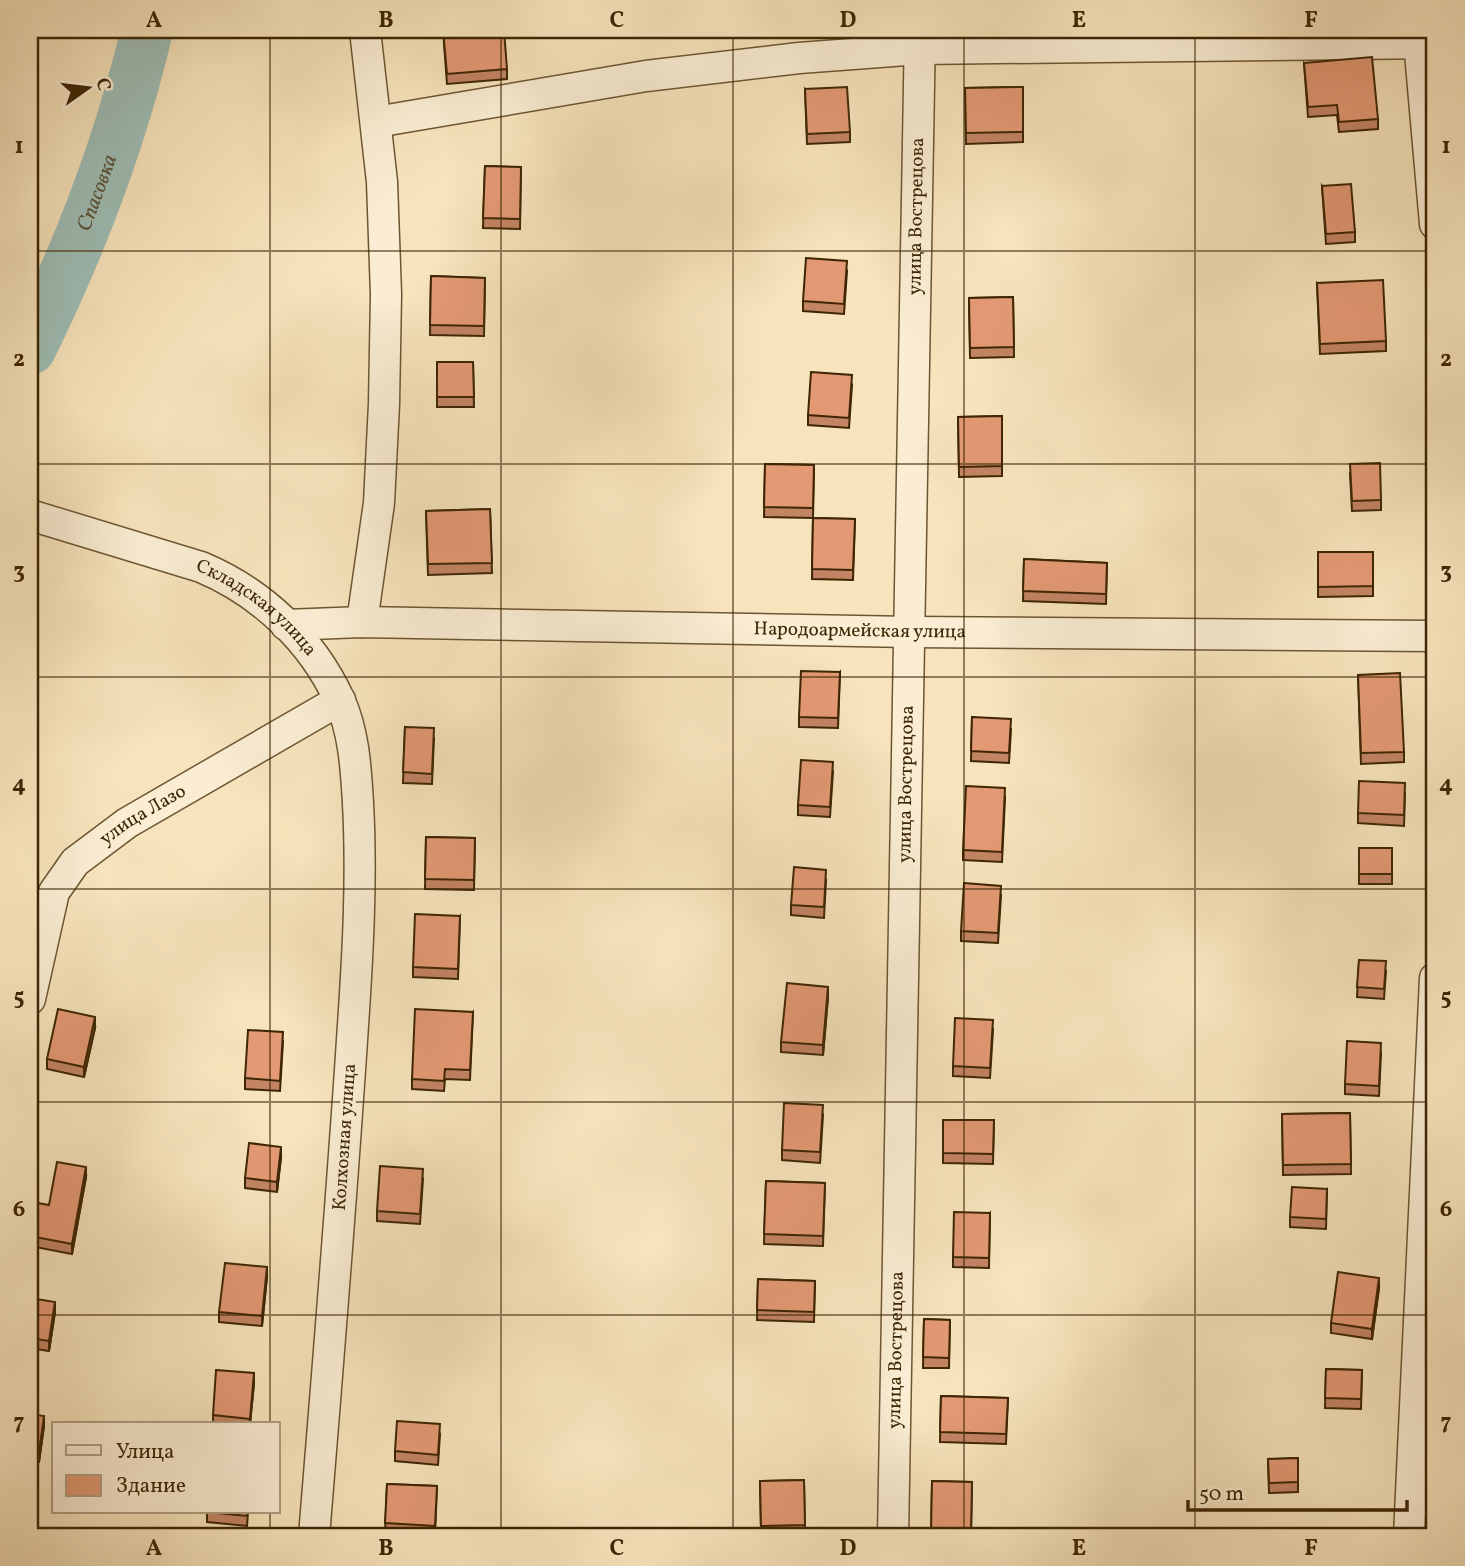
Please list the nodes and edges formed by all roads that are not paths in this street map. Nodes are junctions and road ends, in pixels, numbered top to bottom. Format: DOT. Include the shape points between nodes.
graph roads {
  1 [pos="365,30"];
  2 [pos="1424,39"];
  3 [pos="920,40"];
  4 [pos="376,121"];
  5 [pos="1435,224"];
  6 [pos="30,515"];
  7 [pos="362,622"];
  8 [pos="286,625"];
  9 [pos="910,632"];
  10 [pos="1435,636"];
  11 [pos="340,701"];
  12 [pos="351,738"];
  13 [pos="1435,978"];
  14 [pos="30,999"];
  15 [pos="314,1536"];
  16 [pos="894,1536"];
  17 [pos="1409,1536"];
  1 -- 4 [label="street"];
  2 -- 3 [label="street"];
  2 -- 5 [label="street"];
  3 -- 4 [label="street" via="646,76"];
  3 -- 9 [label="street, улица Вострецова"];
  4 -- 7 [label="street" via="385,282 384,404 379,503"];
  6 -- 8 [label="street, Складская улица" via="221,575 255,596"];
  7 -- 8 [label="street, Народоармейская улица"];
  7 -- 9 [label="street, Народоармейская улица"];
  8 -- 11 [label="street, Складская улица" via="305,643"];
  9 -- 10 [label="street, Народоармейская улица"];
  9 -- 16 [label="street, улица Вострецова"];
  11 -- 12 [label="street, Складская улица"];
  11 -- 14 [label="street, улица Лазо" via="127,823 75,862 54,892"];
  12 -- 15 [label="street, Колхозная улица" via="357,777 359,939"];
  13 -- 17 [label="street"];
}
